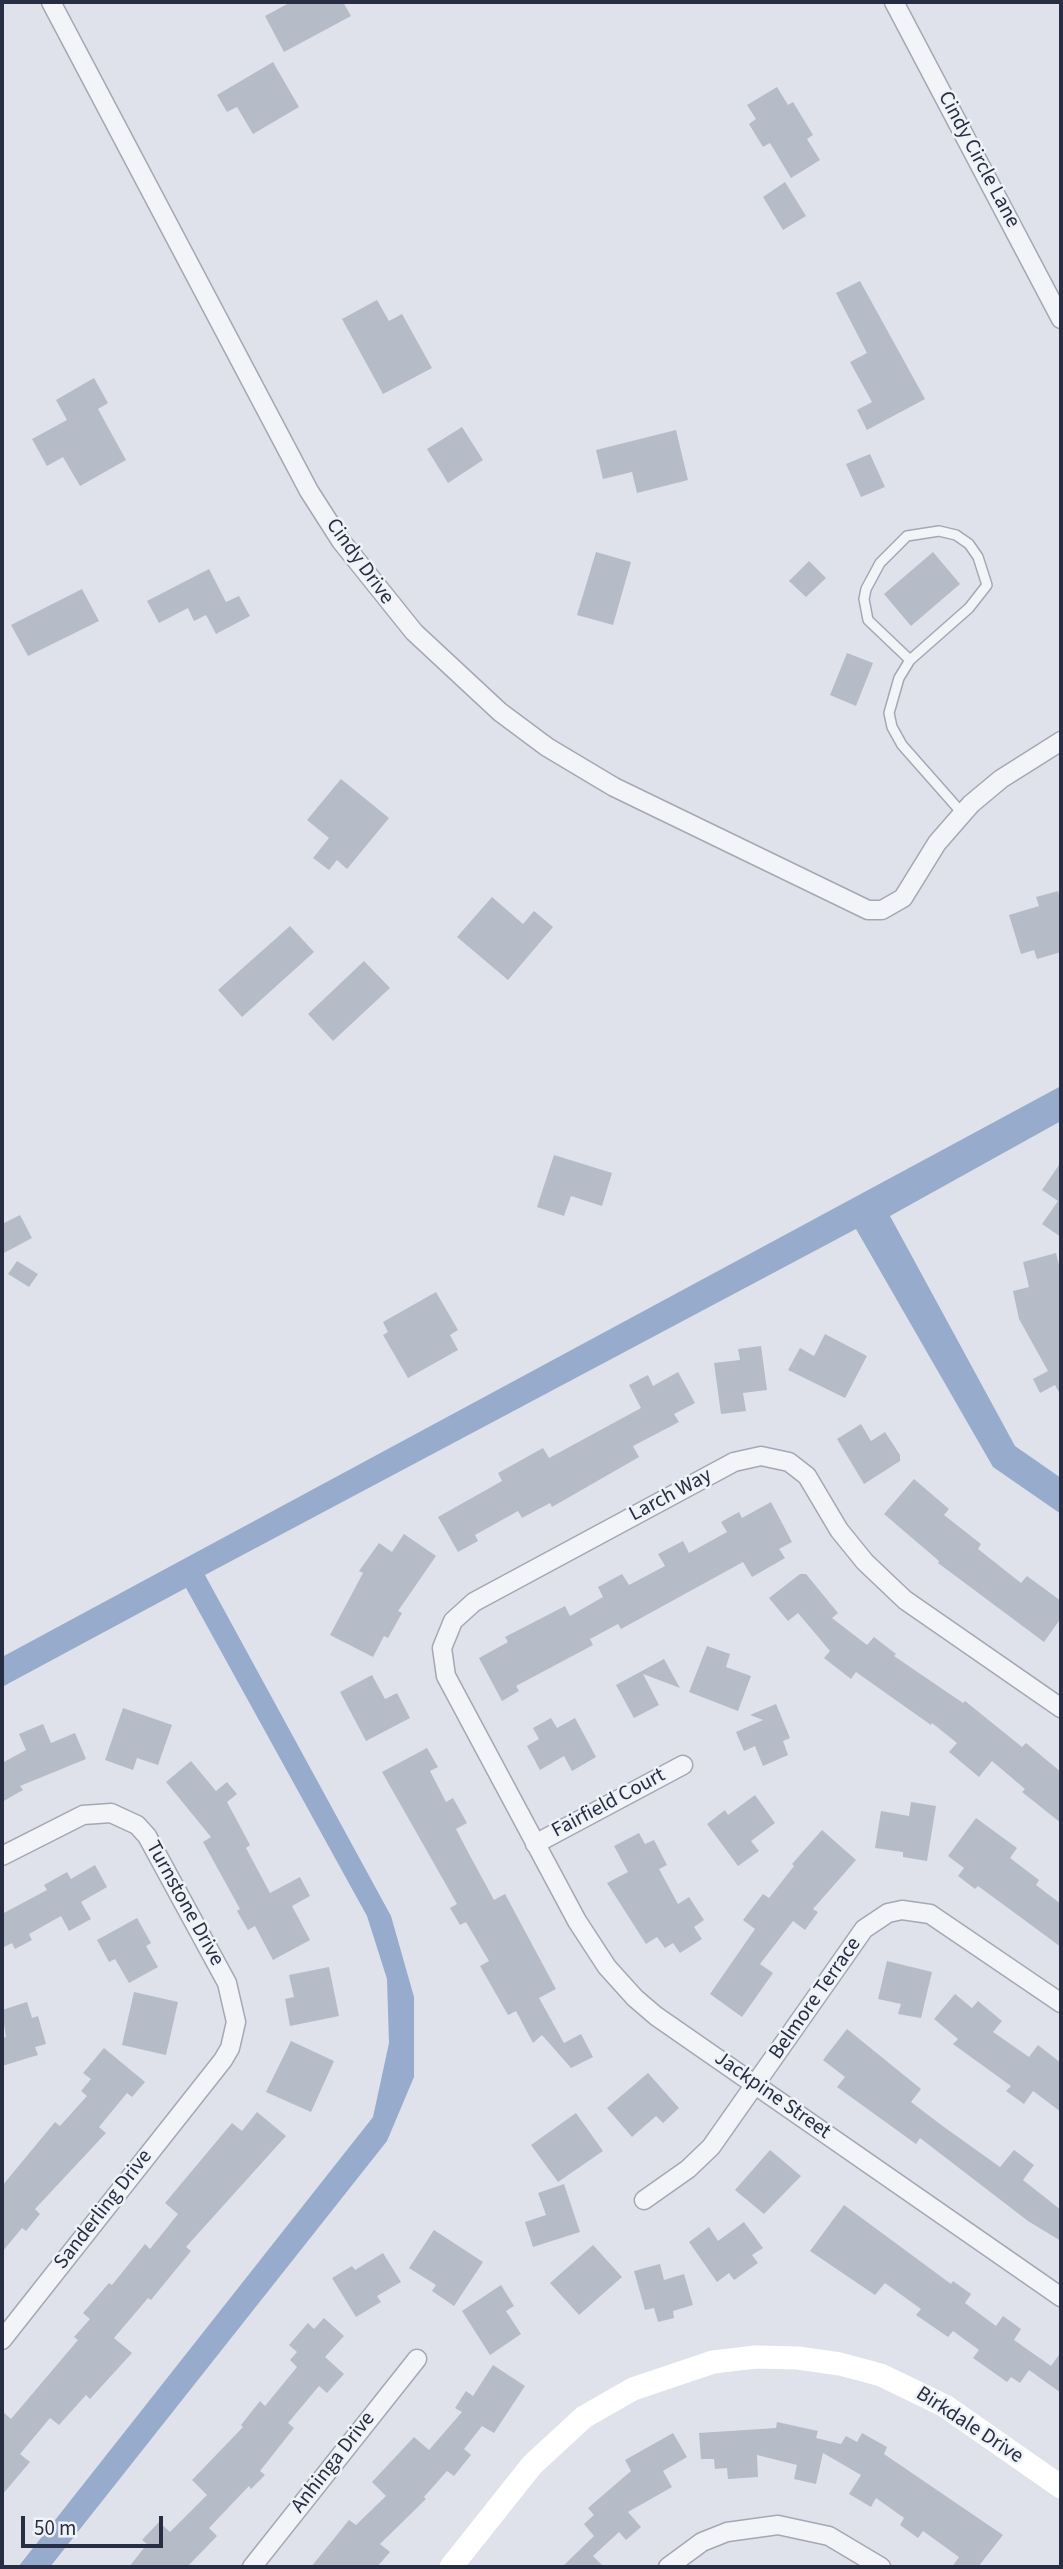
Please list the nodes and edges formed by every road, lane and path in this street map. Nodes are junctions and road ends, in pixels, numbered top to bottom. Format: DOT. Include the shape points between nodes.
graph roads {
  1 [pos="51,2"];
  2 [pos="894,2"];
  3 [pos="1061,318"];
  4 [pos="910,660"];
  5 [pos="1061,741"];
  6 [pos="962,813"];
  7 [pos="1061,1708"];
  8 [pos="683,1765"];
  9 [pos="535,1844"];
  10 [pos="2,1856"];
  11 [pos="1061,2003"];
  12 [pos="206,2081"];
  13 [pos="755,2085"];
  14 [pos="645,2200"];
  15 [pos="1061,2297"];
  16 [pos="2,2340"];
  17 [pos="417,2359"];
  18 [pos="1061,2487"];
  19 [pos="252,2567"];
  20 [pos="451,2567"];
  21 [pos="668,2567"];
  22 [pos="881,2567"];
  1 -- 6 [label="street, Cindy Drive" via="309,491 368,578 414,632 500,712 597,778 856,906 882,910 903,898"];
  2 -- 3 [label="street, Cindy Circle Lane"];
  4 -- 4 [label="lane" via="969,608 987,585 978,557 956,535 939,531 907,536 880,563 866,589 869,620"];
  4 -- 6 [label="lane" via="893,696 892,727 902,745"];
  5 -- 6 [label="street" via="1001,779"];
  7 -- 9 [label="street, Larch Way" via="884,1582 839,1530 807,1476 775,1457 747,1457 474,1602 453,1621 442,1647 446,1676"];
  8 -- 9 [label="street, Fairfield Court"];
  9 -- 13 [label="street, Jackpine Street" via="591,1945 635,1998"];
  10 -- 12 [label="street, Turnstone Drive" via="70,1819 97,1812 125,1818 147,1836 232,1996 234,2035 223,2060"];
  11 -- 13 [label="street, Belmore Terrace" via="930,1914 888,1913 864,1929"];
  12 -- 16 [label="street, Sanderling Drive"];
  13 -- 14 [label="street, Belmore Terrace" via="711,2147"];
  13 -- 15 [label="street, Jackpine Street"];
  17 -- 19 [label="street, Anhinga Drive"];
  18 -- 20 [label="street, Birkdale Drive" via="945,2406 881,2375 798,2358 713,2362 633,2389 584,2417 532,2465"];
  21 -- 22 [label="street" via="702,2542 727,2532 778,2525 829,2536"];
}
